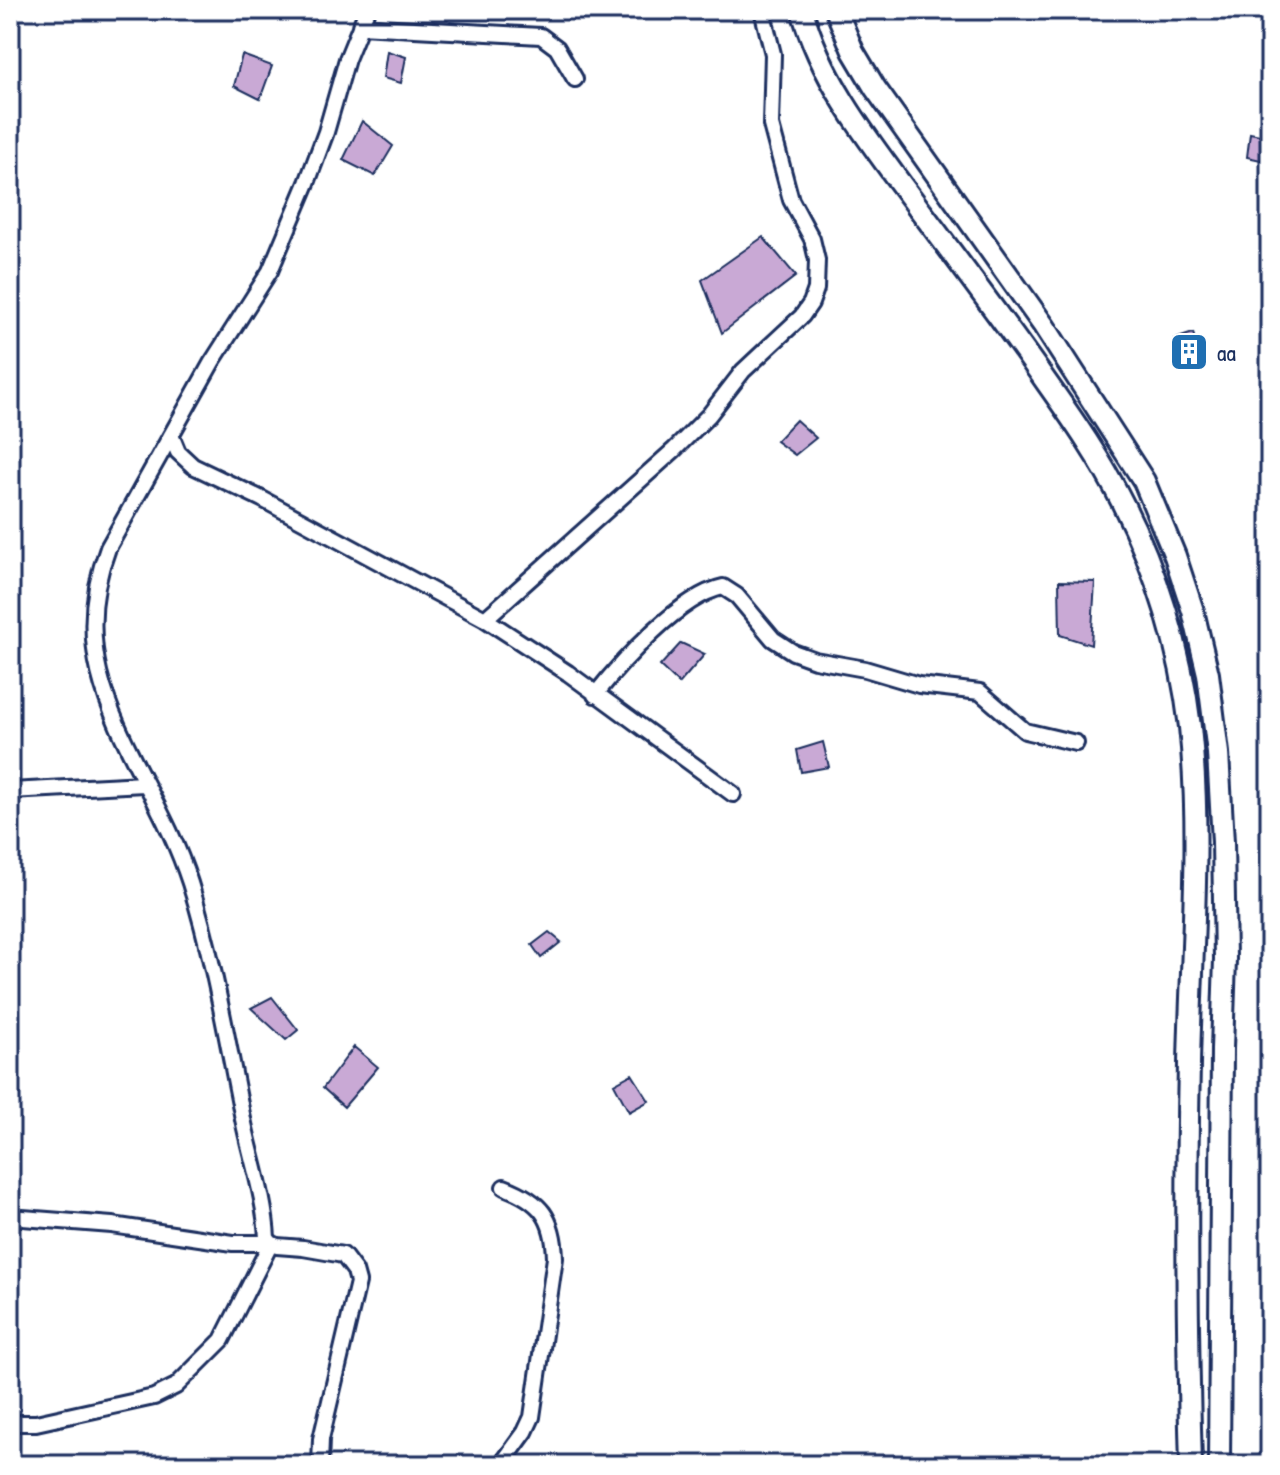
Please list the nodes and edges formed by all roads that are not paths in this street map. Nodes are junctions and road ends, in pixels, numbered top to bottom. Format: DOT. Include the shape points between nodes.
graph roads {
  1 [pos="367,10"];
  2 [pos="762,10"];
  3 [pos="802,10"];
  4 [pos="836,10"];
  5 [pos="360,26"];
  6 [pos="575,79"];
  7 [pos="171,435"];
  8 [pos="485,619"];
  9 [pos="595,695"];
  10 [pos="1076,743"];
  11 [pos="144,784"];
  12 [pos="10,791"];
  13 [pos="733,794"];
  14 [pos="1189,1047"];
  15 [pos="1222,1049"];
  16 [pos="504,1187"];
  17 [pos="10,1217"];
  18 [pos="271,1243"];
  19 [pos="10,1423"];
  20 [pos="320,1465"];
  21 [pos="501,1465"];
  22 [pos="1191,1465"];
  23 [pos="1219,1465"];
  1 -- 5 [label="street"];
  2 -- 8 [label="street" via="773,54 771,125 791,200 817,260 811,303 674,450"];
  3 -- 14 [label="main road" via="831,81 1073,421 1141,544 1164,607 1190,727 1195,841"];
  4 -- 15 [label="main road" via="882,100 1088,390 1144,481 1175,556 1208,674 1218,753 1225,959"];
  5 -- 6 [label="street" via="541,36 557,48"];
  5 -- 7 [label="street" via="316,158 270,271"];
  7 -- 8 [label="street" via="178,452 193,466"];
  7 -- 11 [label="street" via="108,548 92,620 105,696"];
  8 -- 9 [label="street"];
  9 -- 10 [label="street" via="652,632 723,587 773,639 793,652 919,685 980,692 1025,731"];
  9 -- 13 [label="street"];
  11 -- 12 [label="street"];
  11 -- 18 [label="street" via="176,845 207,944"];
  14 -- 15 [label="main road"];
  14 -- 22 [label="main road"];
  15 -- 23 [label="main road"];
  16 -- 21 [label="street" via="536,1203 554,1237 555,1258 532,1417"];
  17 -- 18 [label="street"];
  18 -- 19 [label="street" via="222,1340 176,1386 160,1396 36,1423"];
  18 -- 20 [label="street" via="343,1255 358,1282 321,1439"];
}
